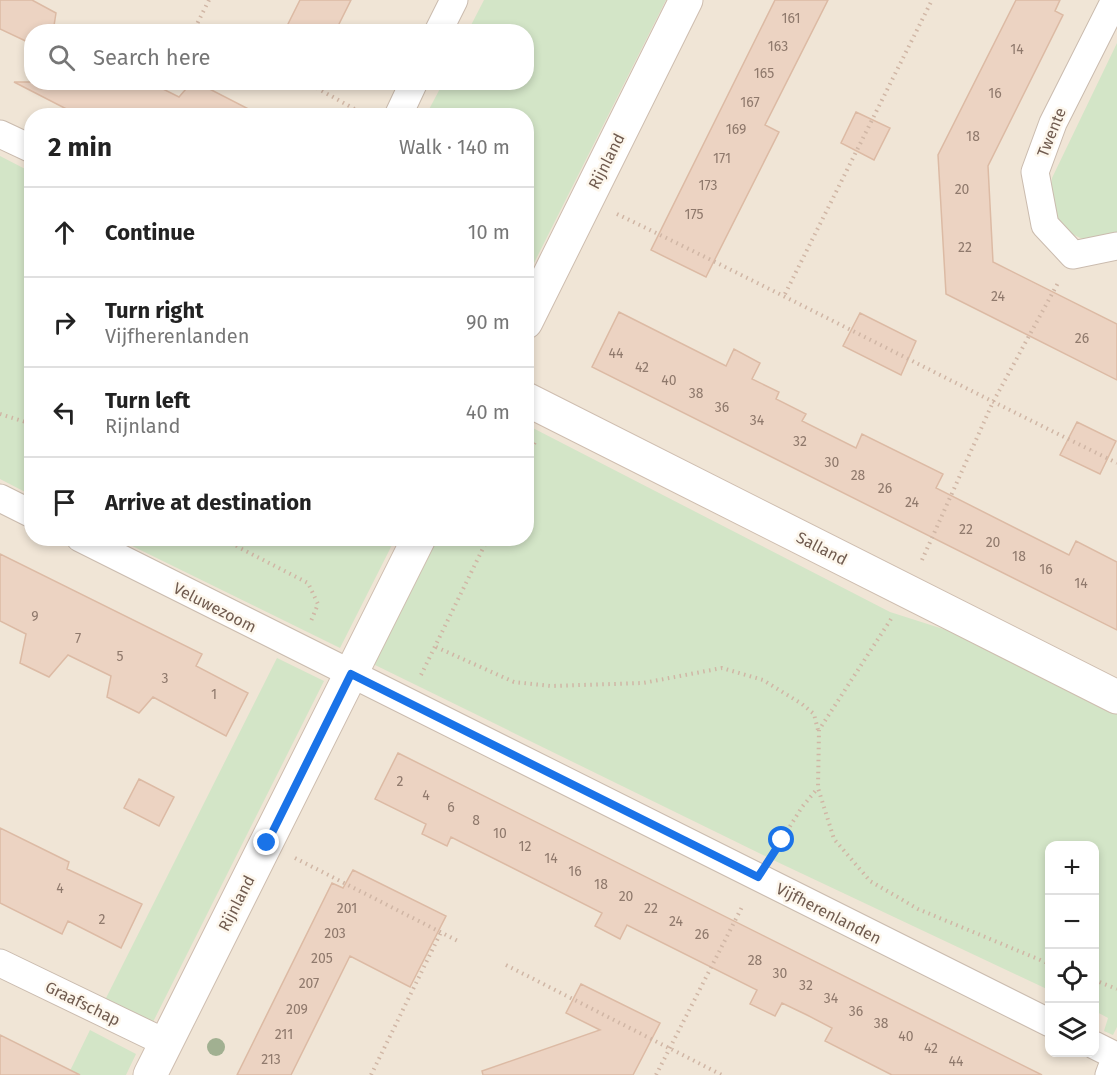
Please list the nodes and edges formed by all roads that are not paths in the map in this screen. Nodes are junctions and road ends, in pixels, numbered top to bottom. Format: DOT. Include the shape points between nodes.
graph roads {
  1 [pos="454,0"];
  2 [pos="686,0"];
  3 [pos="1115,0"];
  4 [pos="442,24"];
  5 [pos="410,90"];
  6 [pos="402,108"];
  7 [pos="0,134"];
  8 [pos="24,145"];
  9 [pos="1117,246"];
  10 [pos="534,306"];
  11 [pos="534,403"];
  12 [pos="0,498"];
  13 [pos="24,510"];
  14 [pos="96,546"];
  15 [pos="415,546"];
  16 [pos="351,674"];
  17 [pos="1117,697"];
  18 [pos="0,963"];
  19 [pos="1045,1020"];
  20 [pos="166,1043"];
  21 [pos="1099,1047"];
  22 [pos="150,1075"];
  23 [pos="1109,1075"];
  1 -- 4 [label="street"];
  2 -- 10 [label="street, Rijnland"];
  3 -- 9 [label="street, Twente" via="1053,123 1035,172 1045,225 1073,255"];
  5 -- 6 [label="street"];
  7 -- 8 [label="street"];
  11 -- 17 [label="street, Salland"];
  12 -- 13 [label="street"];
  14 -- 16 [label="street, Veluwezoom"];
  15 -- 16 [label="street, Rijnland"];
  16 -- 19 [label="street, Vijfherenlanden"];
  16 -- 20 [label="street, Rijnland"];
  18 -- 20 [label="street, Graafschap"];
  20 -- 22 [label="street, Rijnland"];
  21 -- 23 [label="street" via="1116,1056"];
}
